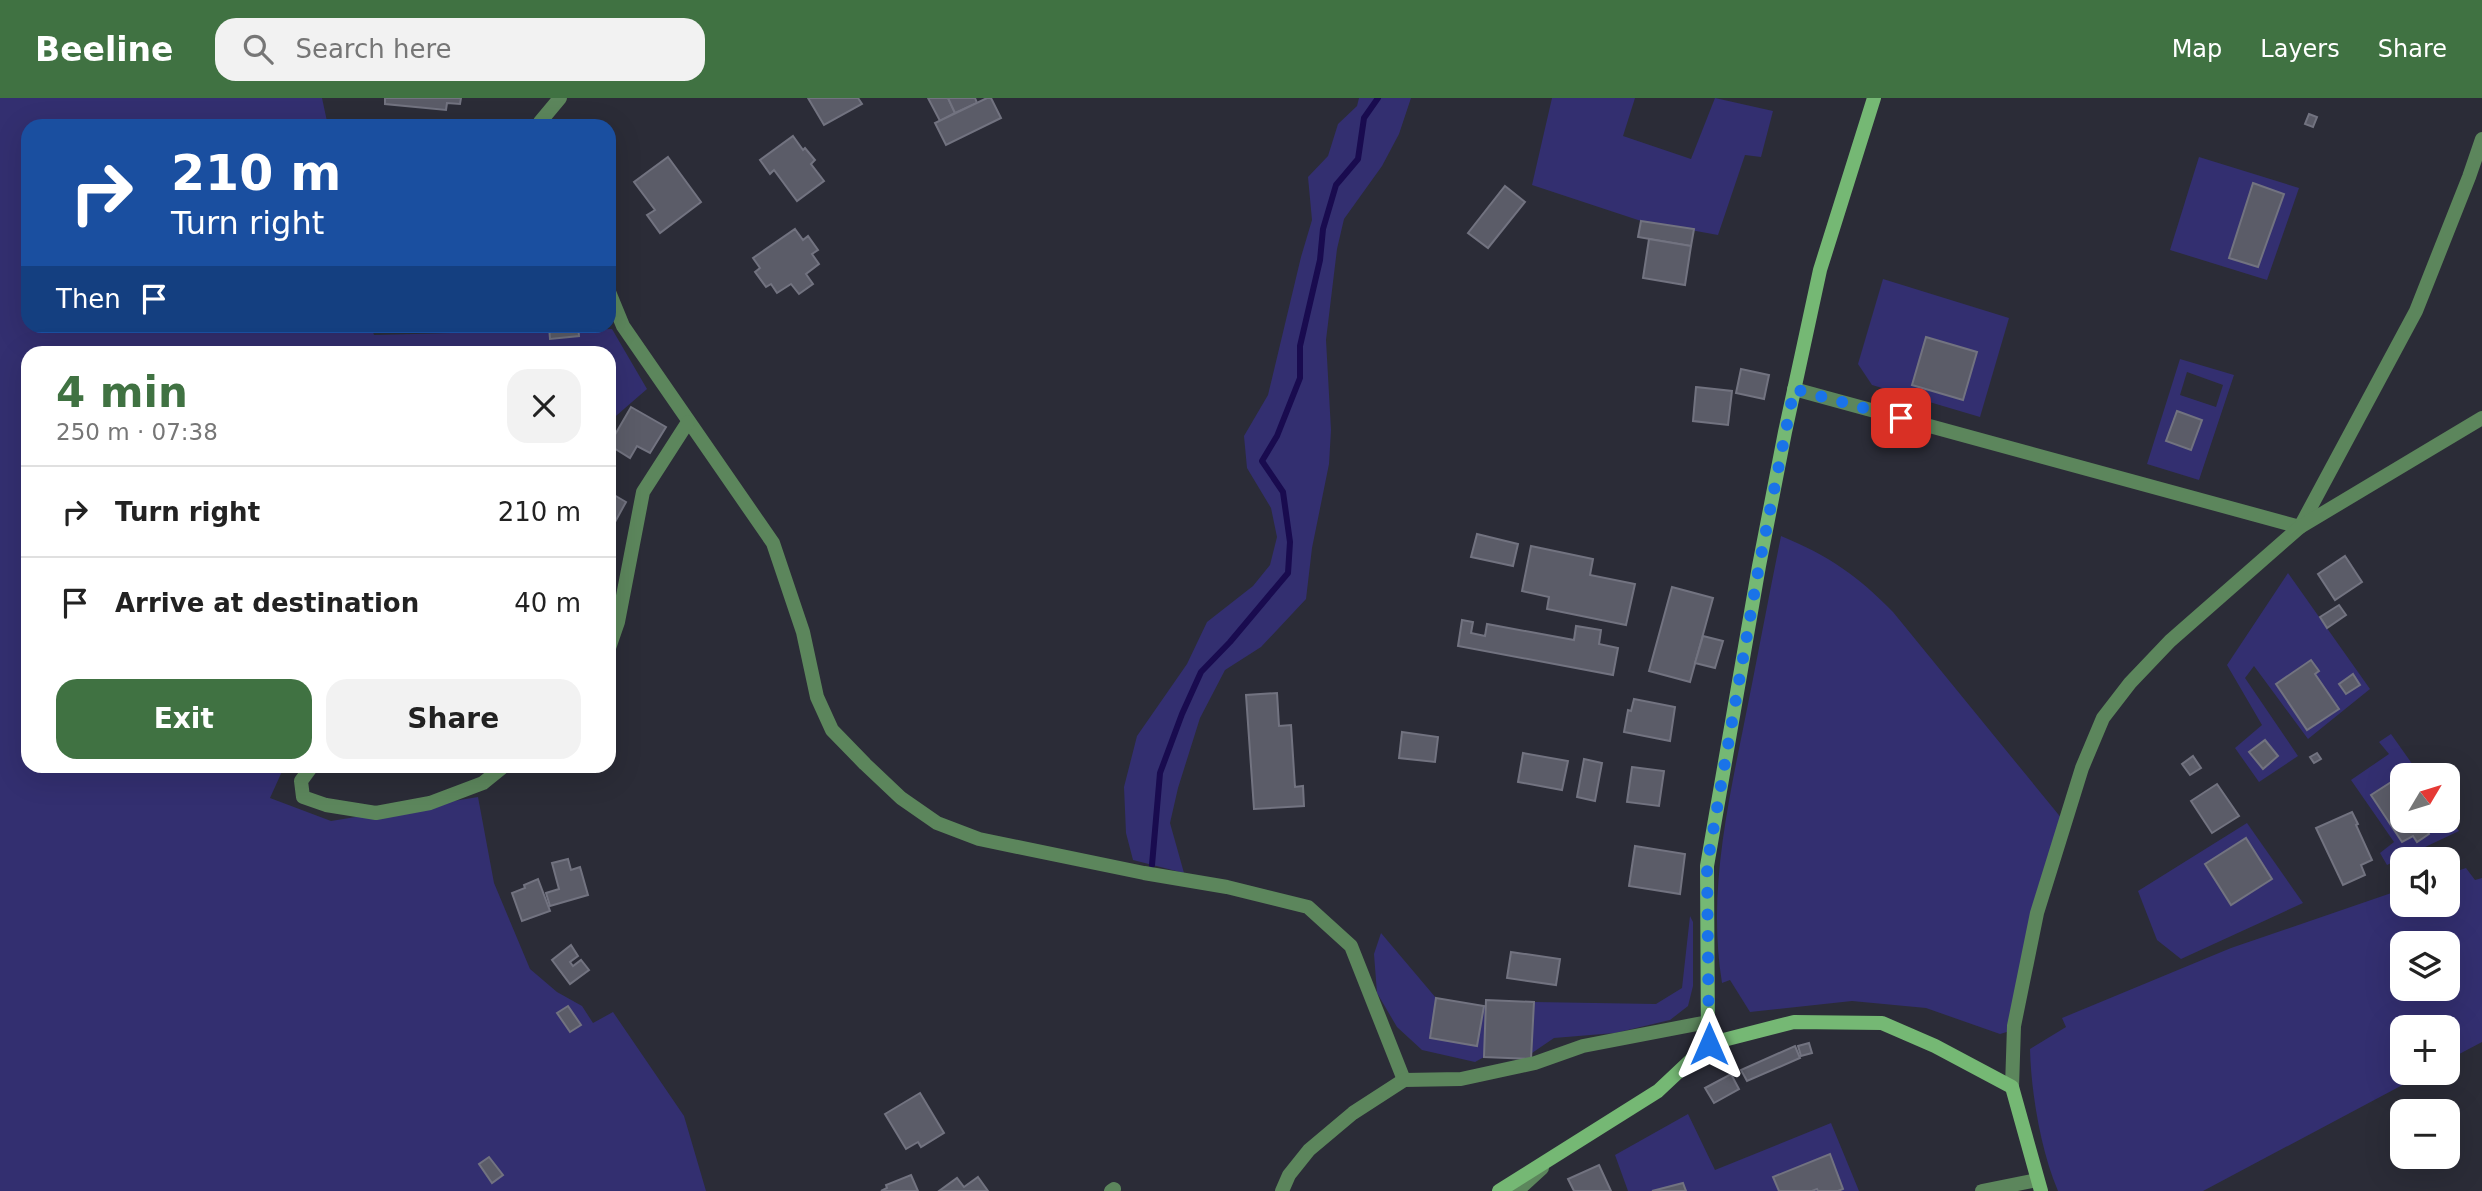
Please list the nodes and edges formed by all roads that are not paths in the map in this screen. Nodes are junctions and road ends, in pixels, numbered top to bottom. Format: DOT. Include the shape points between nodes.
graph roads {
  1 [pos="560,98"];
  2 [pos="1874,98"];
  3 [pos="542,119"];
  4 [pos="2482,139"];
  5 [pos="616,309"];
  6 [pos="1794,389"];
  7 [pos="2482,418"];
  8 [pos="688,422"];
  9 [pos="2300,527"];
  10 [pos="616,628"];
  11 [pos="307,773"];
  12 [pos="495,773"];
  13 [pos="1708,1022"];
  14 [pos="1709,1044"];
  15 [pos="1404,1080"];
  16 [pos="2012,1087"];
  17 [pos="1556,1155"];
  18 [pos="2039,1185"];
  19 [pos="1282,1191"];
  20 [pos="1499,1191"];
  21 [pos="1517,1191"];
  22 [pos="1982,1191"];
  1 -- 3 [label="street"];
  2 -- 6 [label="street" via="1820,270"];
  4 -- 9 [label="street" via="2416,312"];
  5 -- 8 [label="street"];
  6 -- 9 [label="street"];
  6 -- 13 [label="street" via="1707,866"];
  7 -- 9 [label="street"];
  8 -- 10 [label="street" via="643,492"];
  8 -- 15 [label="street" via="773,543 803,632 817,697 832,730 864,764 937,823 979,839 1308,907 1351,946"];
  9 -- 16 [label="street" via="2169,641 2103,718 2082,768 2037,913 2014,1026"];
  11 -- 12 [label="street" via="301,781 303,797 376,813 430,803 483,783"];
  13 -- 14 [label="street"];
  13 -- 15 [label="street" via="1583,1046 1535,1063 1461,1079"];
  14 -- 16 [label="street" via="1794,1022 1882,1023"];
  14 -- 17 [label="street" via="1658,1091"];
  15 -- 19 [label="street" via="1308,1150"];
  16 -- 18 [label="street"];
  17 -- 20 [label="street"];
  17 -- 21 [label="street"];
  18 -- 22 [label="street"];
}
